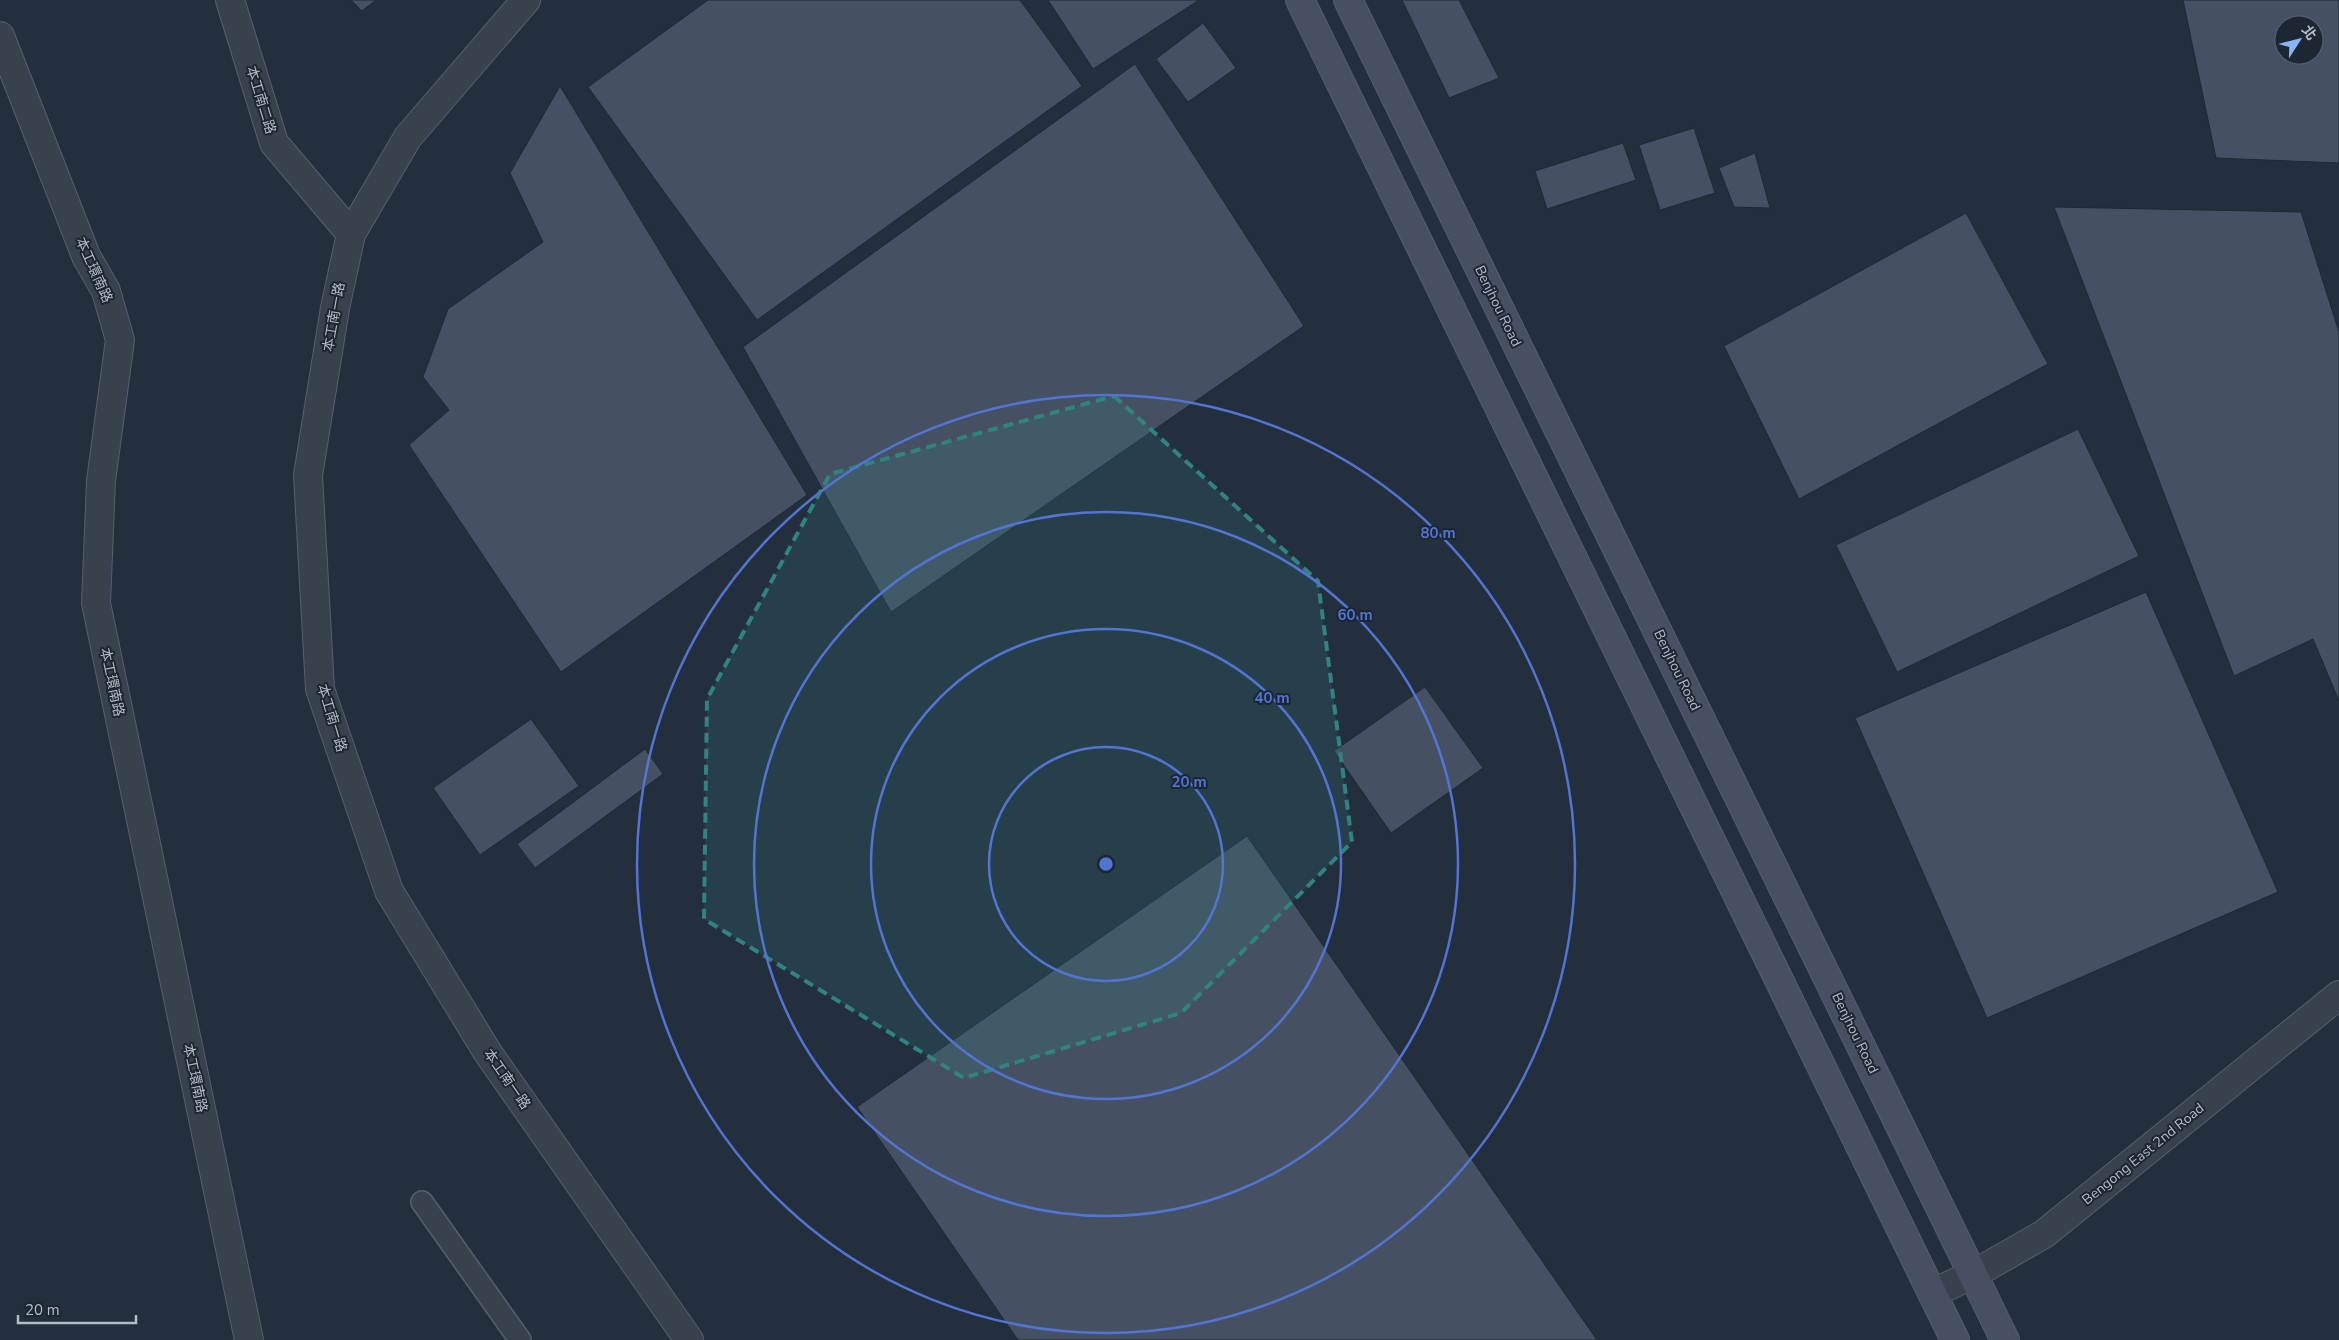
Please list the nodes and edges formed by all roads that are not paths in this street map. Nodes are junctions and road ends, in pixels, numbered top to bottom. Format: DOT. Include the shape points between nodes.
graph roads {
  1 [pos="230,0"];
  2 [pos="526,0"];
  3 [pos="1300,0"];
  4 [pos="1348,0"];
  5 [pos="0,36"];
  6 [pos="351,234"];
  7 [pos="2339,995"];
  8 [pos="422,1202"];
  9 [pos="1974,1274"];
  10 [pos="1933,1293"];
  11 [pos="249,1340"];
  12 [pos="520,1340"];
  13 [pos="689,1340"];
  14 [pos="1955,1340"];
  15 [pos="2005,1340"];
  1 -- 6 [label="street, 本工南二路" via="274,143"];
  2 -- 6 [label="street, 本工南一路" via="408,137"];
  3 -- 10 [label="main road"];
  4 -- 9 [label="main road, Benjhou Road"];
  5 -- 11 [label="street, 本工環南路" via="86,256 106,290 120,340 101,481 96,603"];
  6 -- 13 [label="street, 本工南一路" via="335,308 308,474 320,689 389,891 488,1053"];
  7 -- 9 [label="street, Bengong East 2nd Road" via="2044,1234"];
  8 -- 12 [label="lane"];
  9 -- 10 [label="street, Bengong East 2nd Road"];
  9 -- 15 [label="main road, Benjhou Road"];
  10 -- 14 [label="main road"];
}
